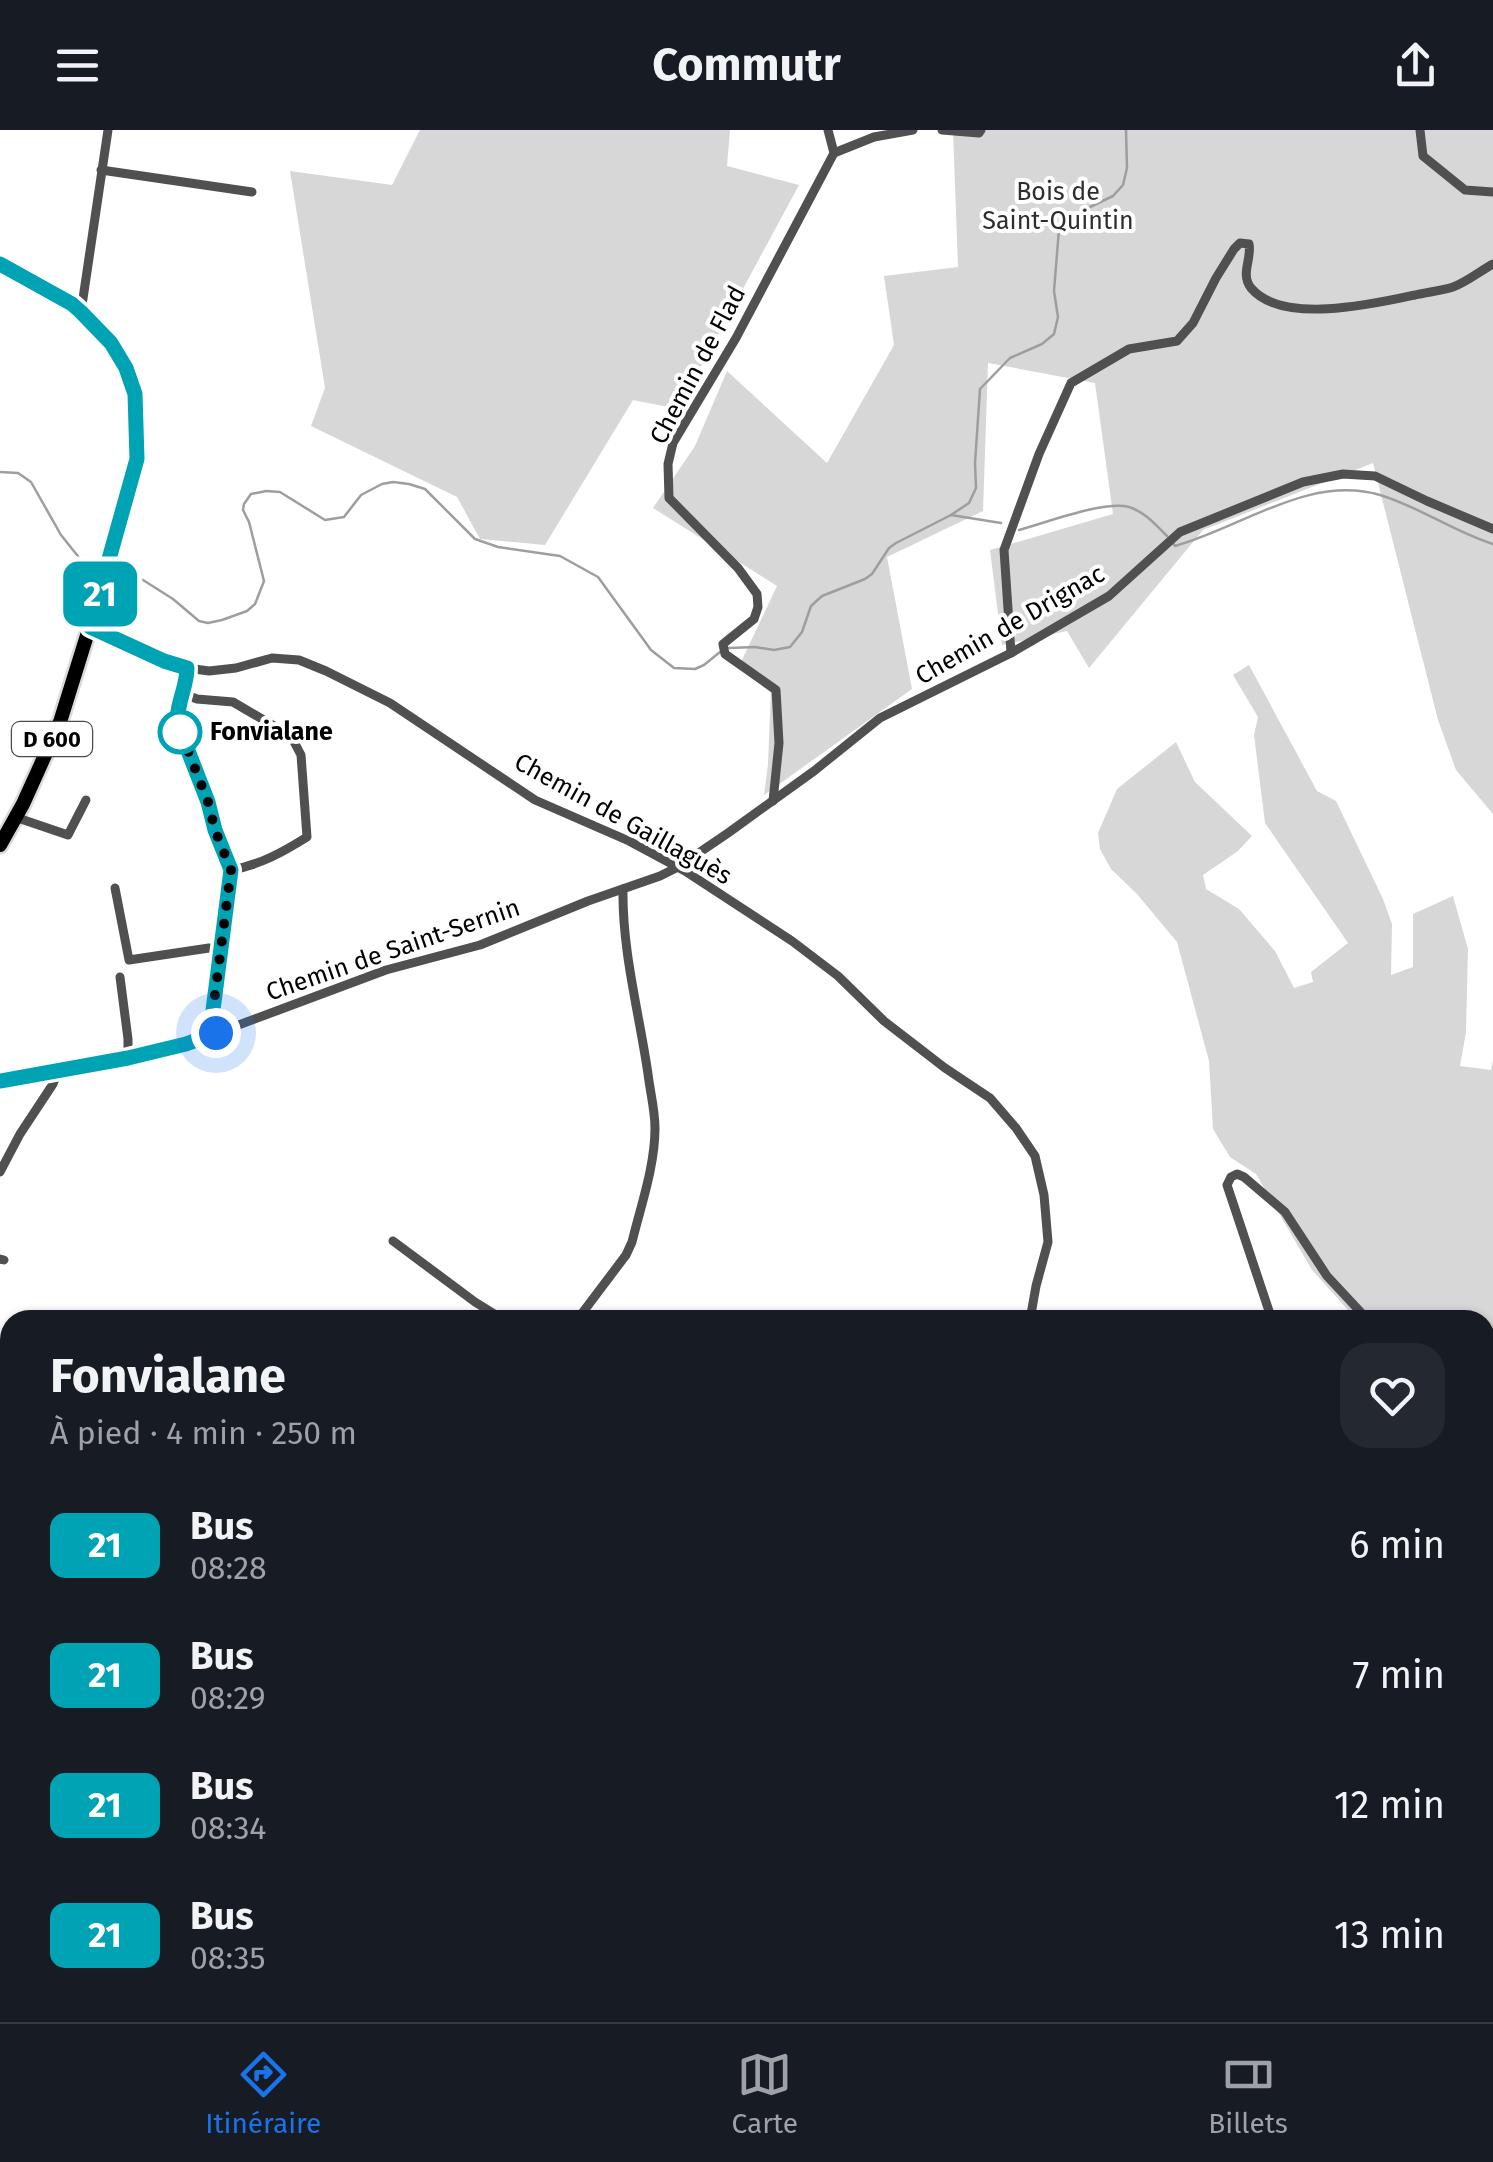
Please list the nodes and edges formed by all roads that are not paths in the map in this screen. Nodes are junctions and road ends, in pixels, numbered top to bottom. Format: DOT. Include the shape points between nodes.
graph roads {
  1 [pos="108,130"];
  2 [pos="828,130"];
  3 [pos="913,130"];
  4 [pos="942,130"];
  5 [pos="980,130"];
  6 [pos="1420,130"];
  7 [pos="834,152"];
  8 [pos="101,170"];
  9 [pos="252,192"];
  10 [pos="1493,192"];
  11 [pos="0,264"];
  12 [pos="1493,264"];
  13 [pos="81,312"];
  14 [pos="1493,529"];
  15 [pos="90,627"];
  16 [pos="1011,653"];
  17 [pos="187,668"];
  18 [pos="184,694"];
  19 [pos="86,800"];
  20 [pos="773,800"];
  21 [pos="16,817"];
  22 [pos="0,844"];
  23 [pos="678,867"];
  24 [pos="231,870"];
  25 [pos="115,888"];
  26 [pos="624,888"];
  27 [pos="222,950"];
  28 [pos="120,978"];
  29 [pos="216,1033"];
  30 [pos="128,1058"];
  31 [pos="58,1070"];
  32 [pos="0,1081"];
  33 [pos="0,1172"];
  34 [pos="393,1241"];
  35 [pos="488,1310"];
  36 [pos="585,1310"];
  37 [pos="1032,1310"];
  38 [pos="1269,1310"];
  39 [pos="1359,1310"];
  1 -- 8 [label="street"];
  2 -- 7 [label="street"];
  3 -- 7 [label="street"];
  4 -- 5 [label="street"];
  6 -- 10 [label="street" via="1423,156 1439,170 1466,190"];
  7 -- 20 [label="street, Chemin de Flad" via="668,464 669,498 757,594 754,620 724,644 725,654 776,690"];
  8 -- 9 [label="street"];
  8 -- 13 [label="street"];
  11 -- 13 [label="main road, D 600"];
  12 -- 16 [label="street" via="1454,286 1343,309 1296,308 1250,287 1245,272 1251,252 1240,243 1177,341 1129,349 1071,383 1004,550"];
  13 -- 15 [label="main road, D 600" via="126,368 135,394 137,459"];
  14 -- 16 [label="street, Chemin de Drignac" via="1376,476 1303,482 1170,538 1109,596"];
  15 -- 17 [label="street, Chemin de Gaillaguès"];
  15 -- 21 [label="main road, D 600" via="60,722"];
  16 -- 20 [label="street, Chemin de Drignac" via="880,718"];
  17 -- 18 [label="street"];
  17 -- 23 [label="street, Chemin de Gaillaguès" via="299,660 390,703 535,800"];
  18 -- 24 [label="street" via="178,725"];
  18 -- 24 [label="street" via="233,702 291,736 301,755 308,837"];
  19 -- 21 [label="street" via="68,836"];
  20 -- 23 [label="street, Chemin de Drignac"];
  21 -- 22 [label="main road, D 600"];
  23 -- 26 [label="street, Chemin de Saint-Sernin"];
  23 -- 37 [label="street, Chemin de Gaillaguès" via="838,976 884,1022 990,1098 1016,1128 1034,1156 1046,1211 1048,1242"];
  24 -- 27 [label="street"];
  25 -- 27 [label="street" via="129,960"];
  26 -- 29 [label="street, Chemin de Saint-Sernin"];
  26 -- 36 [label="street" via="628,960 655,1125 653,1156 632,1242"];
  27 -- 29 [label="street" via="212,1018"];
  28 -- 30 [label="street"];
  29 -- 30 [label="street, Chemin de Saint-Sernin"];
  30 -- 31 [label="street, Chemin de Saint-Sernin"];
  31 -- 32 [label="street, Chemin de Saint-Sernin"];
  31 -- 33 [label="street"];
  34 -- 35 [label="street"];
  38 -- 39 [label="street" via="1228,1185 1237,1174 1284,1212"];
}
